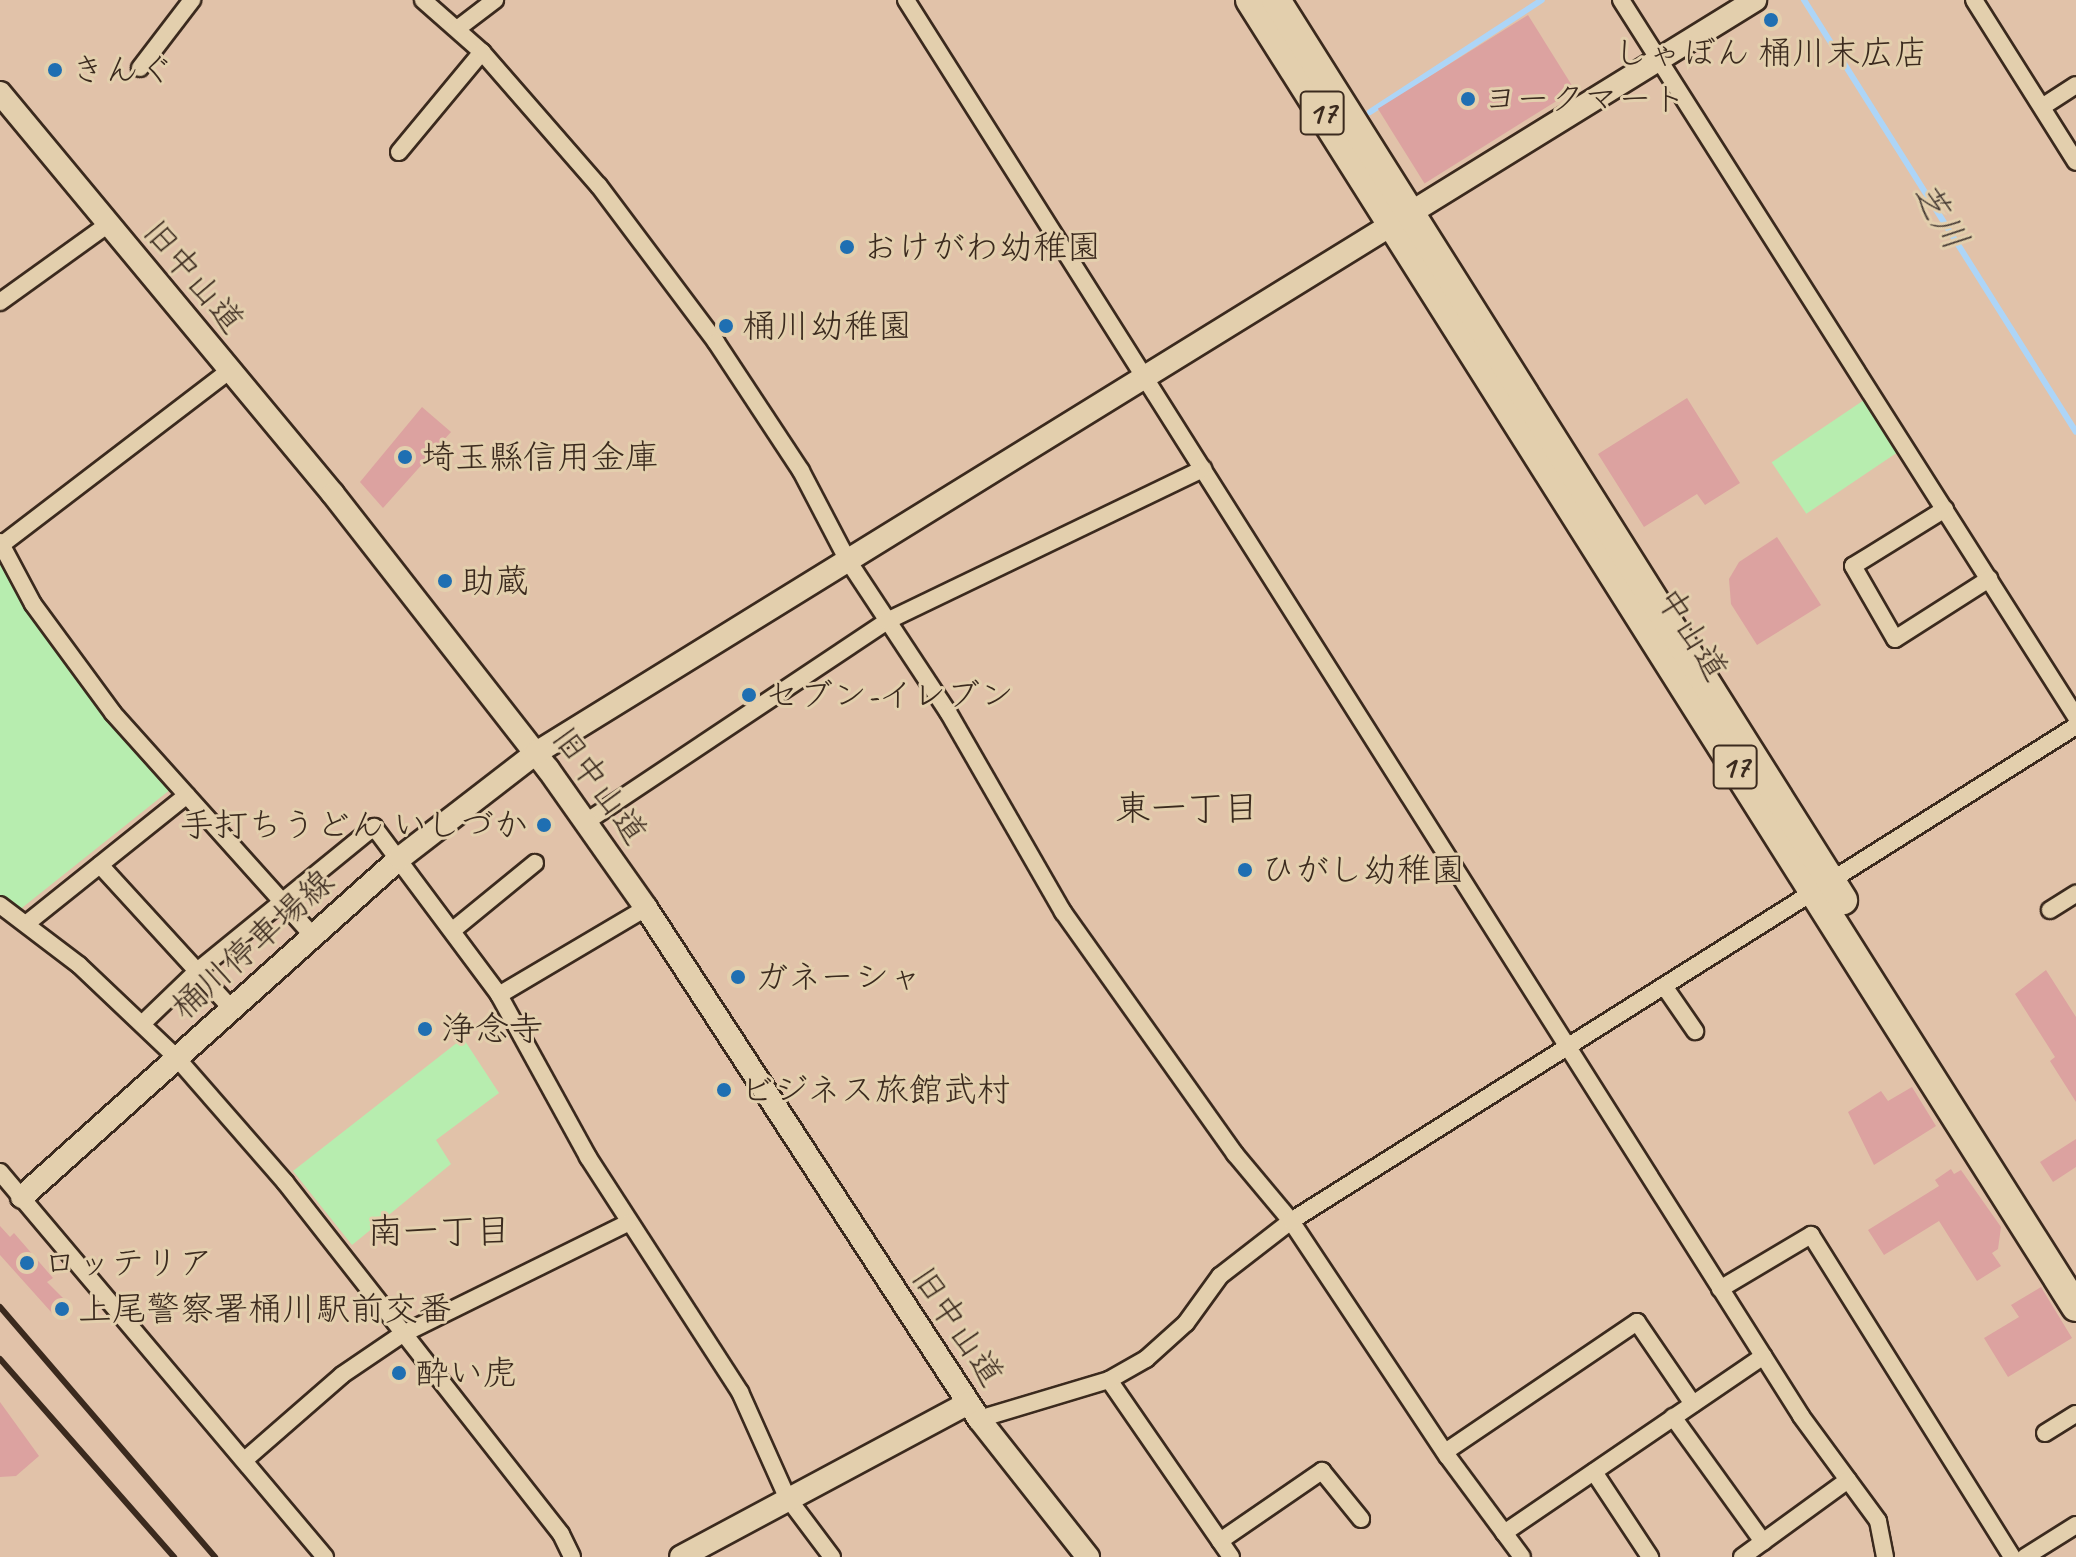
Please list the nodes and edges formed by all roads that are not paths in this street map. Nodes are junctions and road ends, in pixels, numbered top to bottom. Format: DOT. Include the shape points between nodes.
graph roads {
  1 [pos="192,0"];
  2 [pos="423,0"];
  3 [pos="495,0"];
  4 [pos="906,0"];
  5 [pos="1250,0"];
  6 [pos="1276,0"];
  7 [pos="1621,0"];
  8 [pos="1755,0"];
  9 [pos="1974,0"];
  10 [pos="457,29"];
  11 [pos="482,52"];
  12 [pos="1661,58"];
  13 [pos="140,68"];
  14 [pos="2076,85"];
  15 [pos="0,93"];
  16 [pos="2042,107"];
  17 [pos="399,152"];
  18 [pos="2076,162"];
  19 [pos="1403,220"];
  20 [pos="107,225"];
  21 [pos="0,302"];
  22 [pos="230,370"];
  23 [pos="1145,378"];
  24 [pos="1203,469"];
  25 [pos="1945,509"];
  26 [pos="1,544"];
  27 [pos="847,559"];
  28 [pos="1989,579"];
  29 [pos="887,621"];
  30 [pos="2076,717"];
  31 [pos="2076,726"];
  32 [pos="536,753"];
  33 [pos="187,795"];
  34 [pos="586,822"];
  35 [pos="400,858"];
  36 [pos="535,863"];
  37 [pos="100,865"];
  38 [pos="1823,887"];
  39 [pos="2076,894"];
  40 [pos="282,902"];
  41 [pos="0,905"];
  42 [pos="646,908"];
  43 [pos="2050,910"];
  44 [pos="26,924"];
  45 [pos="453,930"];
  46 [pos="312,935"];
  47 [pos="196,972"];
  48 [pos="1664,986"];
  49 [pos="499,995"];
  50 [pos="231,1008"];
  51 [pos="142,1024"];
  52 [pos="1695,1031"];
  53 [pos="1569,1048"];
  54 [pos="176,1057"];
  55 [pos="0,1172"];
  56 [pos="22,1197"];
  57 [pos="1291,1221"];
  58 [pos="628,1223"];
  59 [pos="2076,1270"];
  60 [pos="1720,1289"];
  61 [pos="2076,1307"];
  62 [pos="401,1335"];
  63 [pos="1763,1356"];
  64 [pos="1109,1380"];
  65 [pos="1693,1404"];
  66 [pos="974,1411"];
  67 [pos="2076,1414"];
  68 [pos="1673,1417"];
  69 [pos="2045,1433"];
  70 [pos="1445,1452"];
  71 [pos="247,1458"];
  72 [pos="1594,1472"];
  73 [pos="1848,1480"];
  74 [pos="787,1497"];
  75 [pos="1361,1519"];
  76 [pos="2076,1525"];
  77 [pos="1504,1533"];
  78 [pos="1220,1541"];
  79 [pos="1763,1542"];
  80 [pos="325,1557"];
  81 [pos="572,1557"];
  82 [pos="681,1557"];
  83 [pos="832,1557"];
  84 [pos="1088,1557"];
  85 [pos="1231,1557"];
  86 [pos="1522,1557"];
  87 [pos="1650,1557"];
  88 [pos="1742,1557"];
  89 [pos="1885,1557"];
  90 [pos="2012,1557"];
  91 [pos="2025,1557"];
  1 -- 13 [label="street"];
  2 -- 10 [label="street"];
  3 -- 10 [label="street"];
  4 -- 23 [label="street"];
  5 -- 19 [label="highway, 中山道 / 17"];
  6 -- 19 [label="highway, 中山道 / 17"];
  7 -- 12 [label="street"];
  8 -- 12 [label="main road, 桶川停車場線"];
  9 -- 16 [label="street"];
  10 -- 11 [label="street"];
  11 -- 17 [label="street"];
  11 -- 27 [label="street" via="599,186 716,342 801,471"];
  12 -- 19 [label="main road, 桶川停車場線"];
  12 -- 25 [label="street"];
  14 -- 16 [label="street"];
  15 -- 20 [label="main road, 旧中山道"];
  16 -- 18 [label="street"];
  19 -- 23 [label="main road, 桶川停車場線"];
  19 -- 38 [label="highway, 中山道 / 17"];
  20 -- 21 [label="street"];
  20 -- 22 [label="main road, 旧中山道"];
  22 -- 26 [label="street"];
  22 -- 32 [label="main road, 旧中山道"];
  23 -- 24 [label="street"];
  23 -- 27 [label="main road, 桶川停車場線"];
  24 -- 29 [label="street"];
  24 -- 53 [label="street"];
  25 -- 28 [label="street"];
  25 -- 28 [label="street" via="1853,566 1895,639"];
  26 -- 33 [label="street" via="33,604 104,701"];
  27 -- 29 [label="street"];
  27 -- 32 [label="main road, 桶川停車場線"];
  28 -- 30 [label="street"];
  29 -- 34 [label="street"];
  29 -- 57 [label="street" via="948,712 1063,912 1235,1154"];
  31 -- 38 [label="street"];
  32 -- 34 [label="main road, 旧中山道"];
  32 -- 35 [label="main road, 桶川停車場線"];
  33 -- 37 [label="street"];
  33 -- 40 [label="street"];
  34 -- 42 [label="main road, 旧中山道"];
  35 -- 40 [label="street" via="374,827"];
  35 -- 45 [label="street"];
  35 -- 46 [label="main road, 桶川停車場線"];
  36 -- 45 [label="street"];
  37 -- 44 [label="street"];
  37 -- 47 [label="street"];
  38 -- 48 [label="street"];
  38 -- 59 [label="highway, 中山道 / 17"];
  38 -- 61 [label="highway, 中山道 / 17"];
  39 -- 43 [label="street"];
  40 -- 46 [label="street"];
  40 -- 47 [label="street"];
  41 -- 44 [label="street"];
  42 -- 49 [label="street"];
  42 -- 66 [label="main road, 旧中山道"];
  44 -- 51 [label="street"];
  45 -- 49 [label="street"];
  46 -- 50 [label="main road, 桶川停車場線"];
  47 -- 50 [label="street"];
  47 -- 51 [label="street"];
  48 -- 52 [label="street"];
  48 -- 53 [label="street"];
  49 -- 58 [label="street"];
  50 -- 54 [label="main road, 桶川停車場線"];
  51 -- 54 [label="street"];
  53 -- 57 [label="street"];
  53 -- 60 [label="street"];
  54 -- 56 [label="main road, 桶川停車場線"];
  54 -- 62 [label="street" via="285,1182"];
  55 -- 56 [label="street"];
  56 -- 71 [label="street"];
  57 -- 64 [label="street" via="1220,1276 1186,1323 1146,1359"];
  57 -- 70 [label="street"];
  58 -- 62 [label="street"];
  58 -- 74 [label="street" via="740,1392"];
  60 -- 63 [label="street"];
  60 -- 90 [label="street" via="1811,1235"];
  62 -- 71 [label="street" via="342,1375"];
  62 -- 81 [label="street" via="561,1534"];
  63 -- 65 [label="street"];
  63 -- 73 [label="street"];
  64 -- 66 [label="street"];
  64 -- 78 [label="street"];
  65 -- 68 [label="street"];
  65 -- 70 [label="street" via="1637,1322"];
  66 -- 74 [label="main road"];
  66 -- 84 [label="main road, 旧中山道"];
  67 -- 69 [label="street"];
  68 -- 72 [label="street"];
  68 -- 79 [label="street"];
  70 -- 77 [label="street"];
  71 -- 80 [label="street"];
  72 -- 77 [label="street"];
  72 -- 87 [label="street"];
  73 -- 79 [label="street"];
  73 -- 89 [label="street" via="1878,1521"];
  74 -- 82 [label="main road"];
  74 -- 83 [label="street"];
  75 -- 78 [label="street" via="1322,1471"];
  76 -- 91 [label="street"];
  77 -- 86 [label="street"];
  78 -- 85 [label="street"];
  79 -- 88 [label="street"];
}
